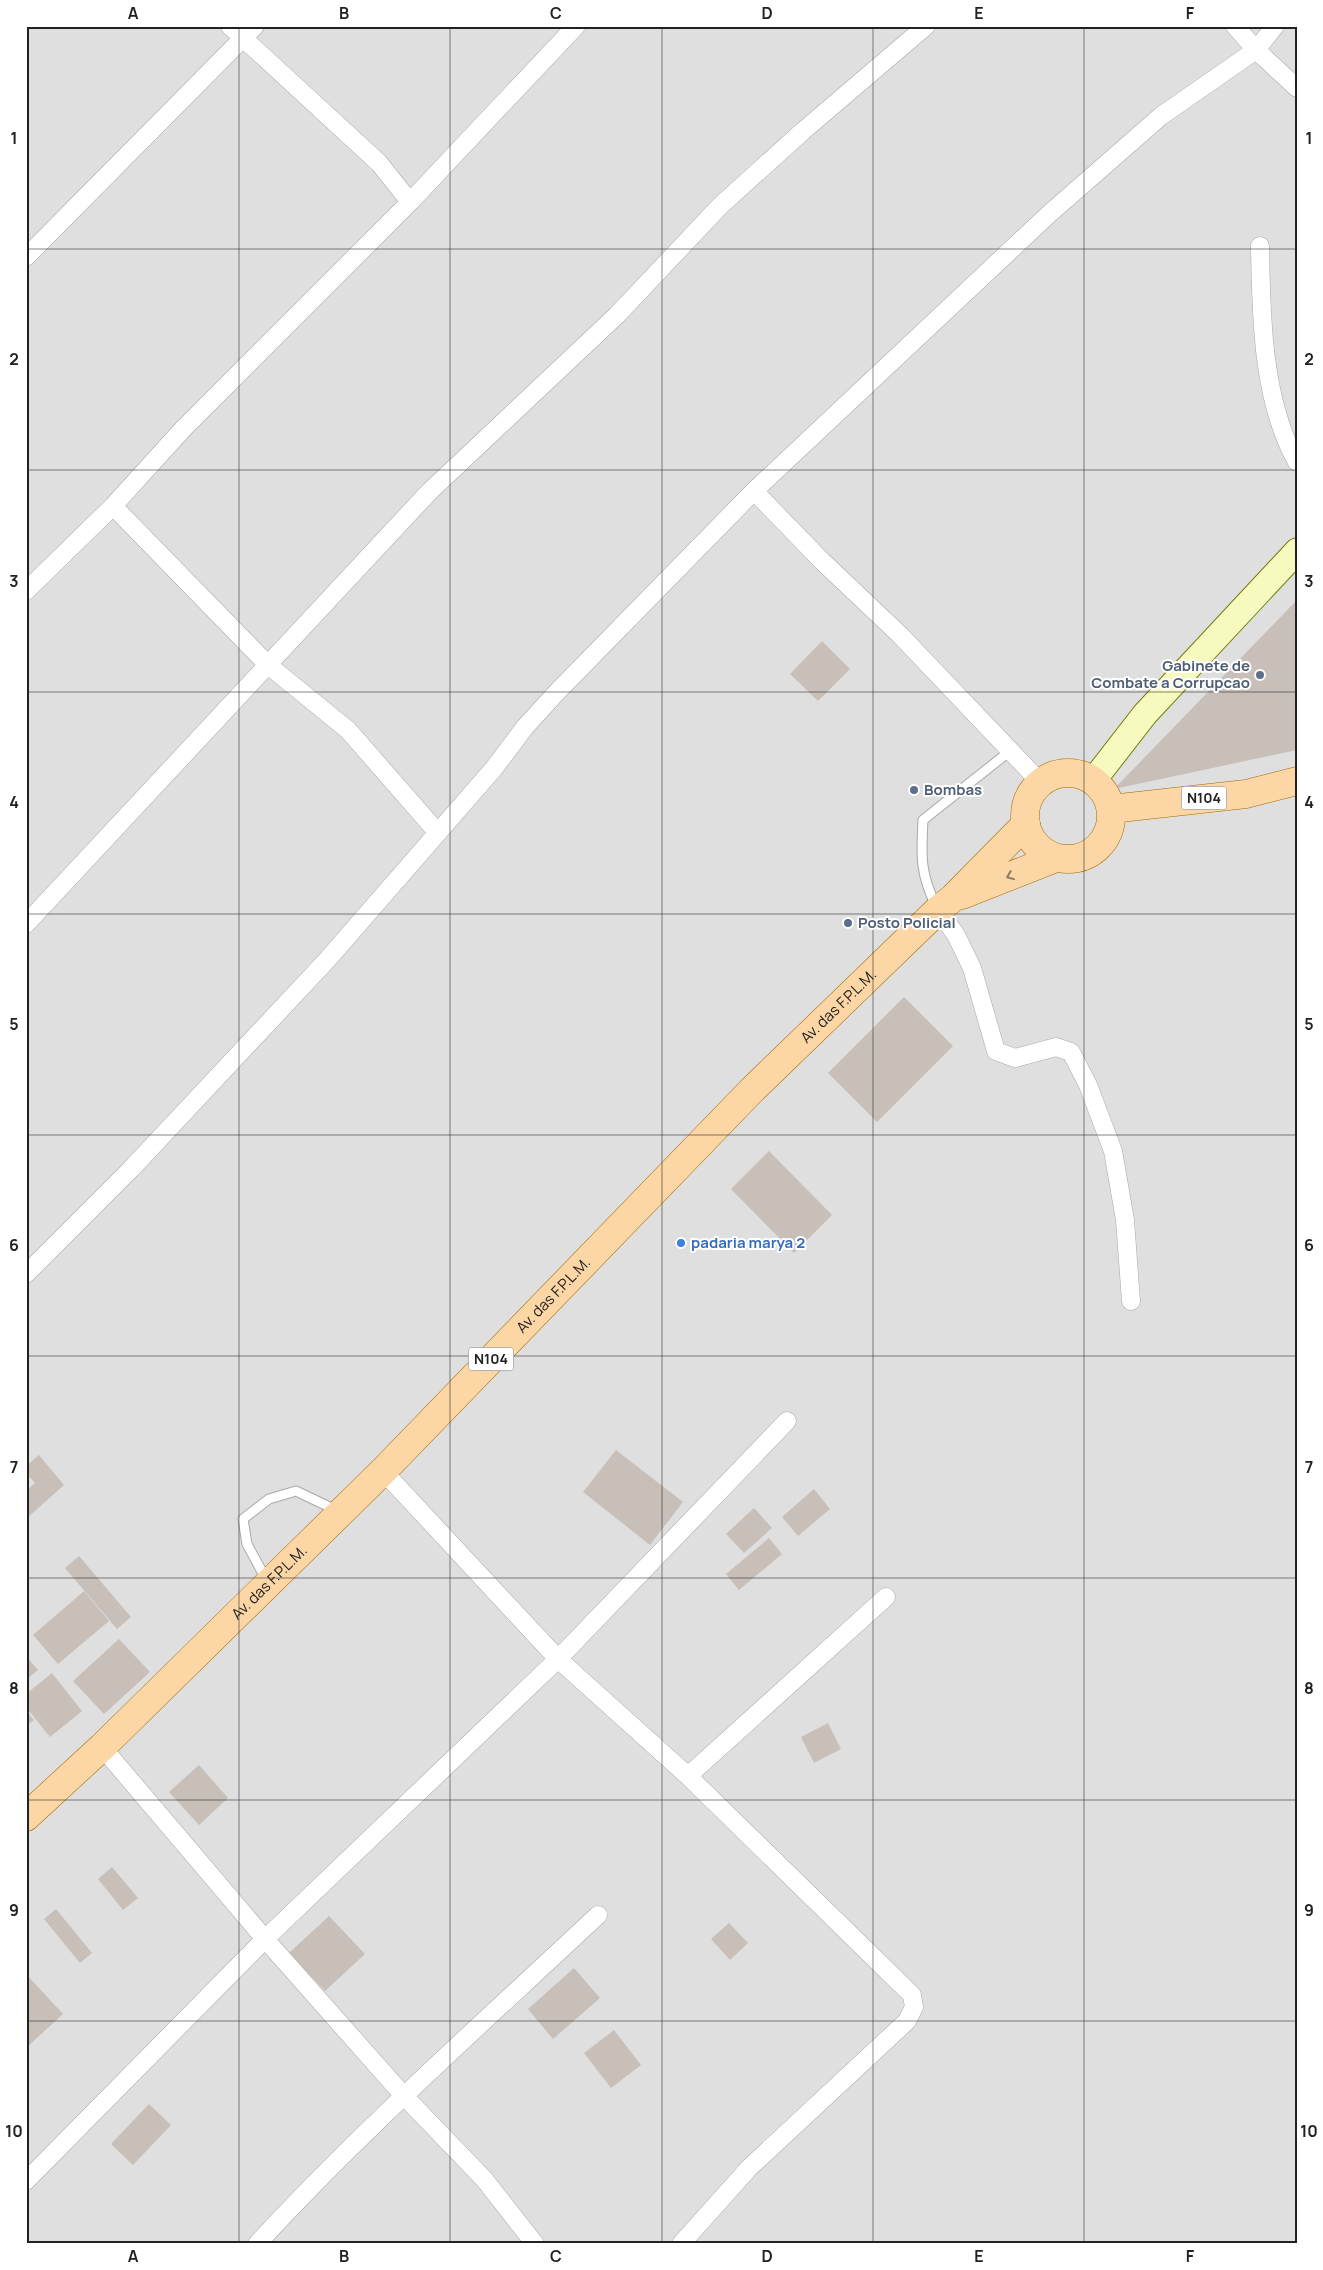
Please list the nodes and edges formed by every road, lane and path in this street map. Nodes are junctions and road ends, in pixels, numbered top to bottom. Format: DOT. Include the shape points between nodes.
graph roads {
  1 [pos="230,26"];
  2 [pos="576,26"];
  3 [pos="926,26"];
  4 [pos="1235,26"];
  5 [pos="1275,26"];
  6 [pos="250,33"];
  7 [pos="1256,50"];
  8 [pos="1297,88"];
  9 [pos="410,202"];
  10 [pos="1260,246"];
  11 [pos="26,257"];
  12 [pos="1297,462"];
  13 [pos="754,491"];
  14 [pos="113,506"];
  15 [pos="1297,551"];
  16 [pos="26,592"];
  17 [pos="268,665"];
  18 [pos="1010,751"];
  19 [pos="1093,781"];
  20 [pos="1297,781"];
  21 [pos="1041,783"];
  22 [pos="1111,808"];
  23 [pos="1026,824"];
  24 [pos="438,833"];
  25 [pos="1056,858"];
  26 [pos="945,904"];
  27 [pos="26,924"];
  28 [pos="26,1274"];
  29 [pos="1132,1301"];
  30 [pos="787,1421"];
  31 [pos="383,1471"];
  32 [pos="340,1512"];
  33 [pos="268,1583"];
  34 [pos="886,1597"];
  35 [pos="558,1659"];
  36 [pos="102,1747"];
  37 [pos="688,1776"];
  38 [pos="26,1818"];
  39 [pos="598,1916"];
  40 [pos="265,1939"];
  41 [pos="404,2096"];
  42 [pos="26,2181"];
  43 [pos="257,2244"];
  44 [pos="535,2244"];
  45 [pos="680,2244"];
  1 -- 6 [label="street"];
  2 -- 9 [label="street"];
  3 -- 17 [label="street" via="802,131 720,206 617,315 429,492"];
  4 -- 7 [label="street"];
  5 -- 7 [label="street"];
  6 -- 9 [label="street" via="379,163"];
  6 -- 11 [label="street"];
  7 -- 8 [label="street"];
  7 -- 13 [label="street" via="1161,116 1049,214"];
  9 -- 14 [label="street" via="183,429"];
  10 -- 12 [label="street" via="1269,386"];
  13 -- 18 [label="street" via="900,635"];
  13 -- 24 [label="street" via="557,692"];
  14 -- 16 [label="street"];
  14 -- 17 [label="street"];
  15 -- 19 [label="main road" via="1145,714"];
  17 -- 24 [label="street" via="348,730"];
  17 -- 27 [label="street"];
  18 -- 21 [label="street"];
  18 -- 26 [label="lane" via="922,820 920,858 927,887"];
  19 -- 21 [label="main road" via="1072,773 1056,775"];
  19 -- 22 [label="main road" via="1101,788"];
  20 -- 22 [label="main road, N104 / N104" via="1246,794"];
  21 -- 23 [label="main road" via="1028,802"];
  22 -- 25 [label="main road, N104" via="1109,830 1097,849 1077,858"];
  23 -- 25 [label="main road" via="1036,845"];
  23 -- 26 [label="main road, Av. das F.P.L.M. / N104"];
  24 -- 28 [label="street" via="328,960 131,1169"];
  25 -- 26 [label="main road, Av. das F.P.L.M. / N104, one-way"];
  26 -- 29 [label="street" via="972,968 996,1051 1015,1058 1056,1047 1071,1052 1088,1085 1113,1151 1125,1220"];
  26 -- 31 [label="main road, Av. das F.P.L.M. / N104" via="753,1089"];
  30 -- 35 [label="street"];
  31 -- 32 [label="main road, Av. das F.P.L.M. / N104"];
  31 -- 35 [label="street"];
  32 -- 33 [label="main road, Av. das F.P.L.M. / N104"];
  32 -- 33 [label="lane" via="296,1491 269,1499 244,1519 247,1544"];
  33 -- 36 [label="main road, Av. das F.P.L.M. / N104"];
  34 -- 37 [label="street"];
  35 -- 37 [label="street"];
  35 -- 40 [label="street"];
  36 -- 38 [label="main road, Av. das F.P.L.M. / N104"];
  36 -- 40 [label="street"];
  37 -- 45 [label="street" via="912,1995 914,2007 907,2021 749,2168"];
  39 -- 41 [label="street"];
  40 -- 41 [label="street"];
  40 -- 42 [label="street"];
  41 -- 43 [label="street"];
  41 -- 44 [label="street" via="484,2179"];
}
